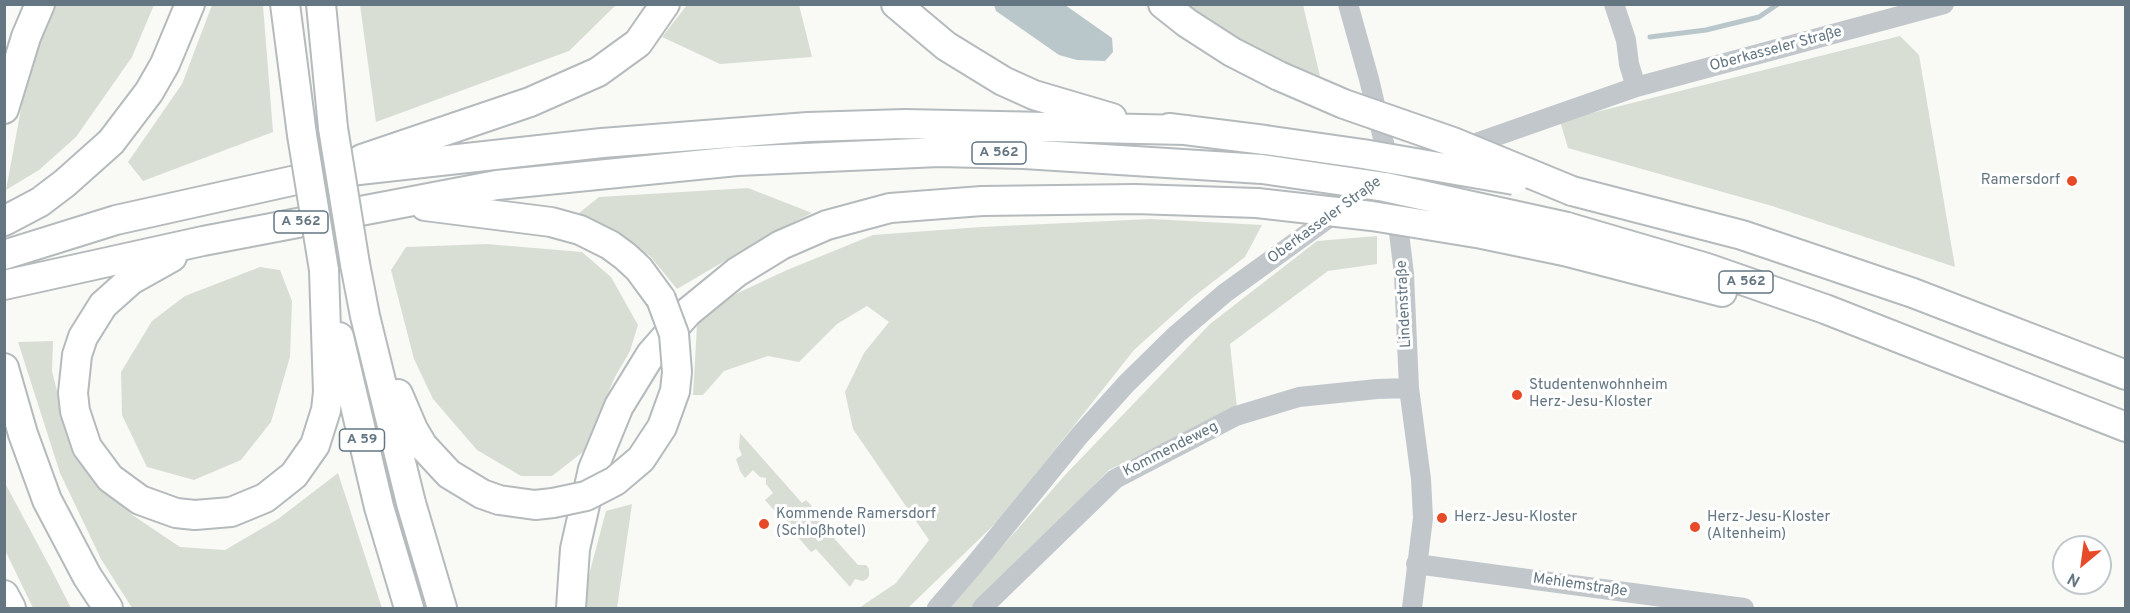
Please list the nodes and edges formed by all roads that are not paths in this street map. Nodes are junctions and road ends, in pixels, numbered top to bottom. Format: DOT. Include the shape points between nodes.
graph roads {
  1 [pos="40,4"];
  2 [pos="190,4"];
  3 [pos="285,4"];
  4 [pos="321,4"];
  5 [pos="665,4"];
  6 [pos="896,4"];
  7 [pos="1163,4"];
  8 [pos="1348,4"];
  9 [pos="1614,4"];
  10 [pos="1944,4"];
  11 [pos="1636,87"];
  12 [pos="4,109"];
  13 [pos="1187,130"];
  14 [pos="323,174"];
  15 [pos="1391,175"];
  16 [pos="1572,190"];
  17 [pos="399,202"];
  18 [pos="9,219"];
  19 [pos="1565,239"];
  20 [pos="203,241"];
  21 [pos="10,254"];
  22 [pos="324,270"];
  23 [pos="11,284"];
  24 [pos="365,316"];
  25 [pos="4,368"];
  26 [pos="2126,375"];
  27 [pos="1409,388"];
  28 [pos="2126,427"];
  29 [pos="1416,564"];
  30 [pos="4,595"];
  31 [pos="11,609"];
  32 [pos="108,609"];
  33 [pos="409,609"];
  34 [pos="442,609"];
  35 [pos="571,609"];
  36 [pos="936,609"];
  37 [pos="982,609"];
  38 [pos="1412,609"];
  39 [pos="1744,609"];
  1 -- 12 [label="highway"];
  2 -- 18 [label="highway" via="165,64 111,142 40,202"];
  3 -- 22 [label="highway, A 59, bridge"];
  4 -- 24 [label="highway, A 59, bridge" via="333,128"];
  5 -- 14 [label="highway" via="638,43 598,72 531,102"];
  6 -- 13 [label="highway" via="919,26 965,58 1034,95 1098,115"];
  7 -- 16 [label="highway, bridge" via="1232,52 1279,76"];
  8 -- 15 [label="street, Lindenstraße"];
  9 -- 11 [label="street"];
  10 -- 11 [label="street, Oberkasseler Straße"];
  11 -- 15 [label="street, Oberkasseler Straße"];
  13 -- 14 [label="highway" via="938,125 808,127 602,143"];
  13 -- 16 [label="highway, bridge" via="1363,154"];
  14 -- 21 [label="highway" via="116,220"];
  15 -- 27 [label="street, Lindenstraße" via="1404,274"];
  15 -- 36 [label="street, Oberkasseler Straße" via="1225,293 1177,334 1080,435"];
  16 -- 26 [label="highway" via="1743,235 1913,293"];
  17 -- 19 [label="highway, A 562, bridge" via="497,185 737,160 915,153 1024,154 1262,169 1385,187"];
  17 -- 20 [label="highway, A 562"];
  17 -- 24 [label="highway, bridge" via="551,222 580,230 610,245 639,269 661,299 674,334 675,391 662,427 641,459 615,481 586,496 553,503 517,504 482,494 435,461 413,429"];
  19 -- 28 [label="highway" via="1921,346"];
  19 -- 35 [label="highway, bridge" via="1482,234 1257,203 1146,199 982,201 890,208 827,225 781,245 737,272 688,312 651,354 619,406 593,469 575,549"];
  20 -- 22 [label="highway" via="131,280 109,298 83,337 73,374 77,420 98,463 110,478 140,500 176,513 213,515 249,506 280,488 305,461 322,428 328,392"];
  20 -- 23 [label="highway, A 562"];
  22 -- 33 [label="highway, A 59" via="379,507"];
  24 -- 34 [label="highway, A 59" via="411,503"];
  25 -- 32 [label="highway" via="47,500"];
  27 -- 29 [label="street, Lindenstraße" via="1423,518"];
  27 -- 37 [label="street, Kommendeweg" via="1299,397 1236,416 1115,479"];
  29 -- 38 [label="street, Lindenstraße"];
  29 -- 39 [label="street, Mehlemstraße"];
  30 -- 31 [label="highway"];
}
